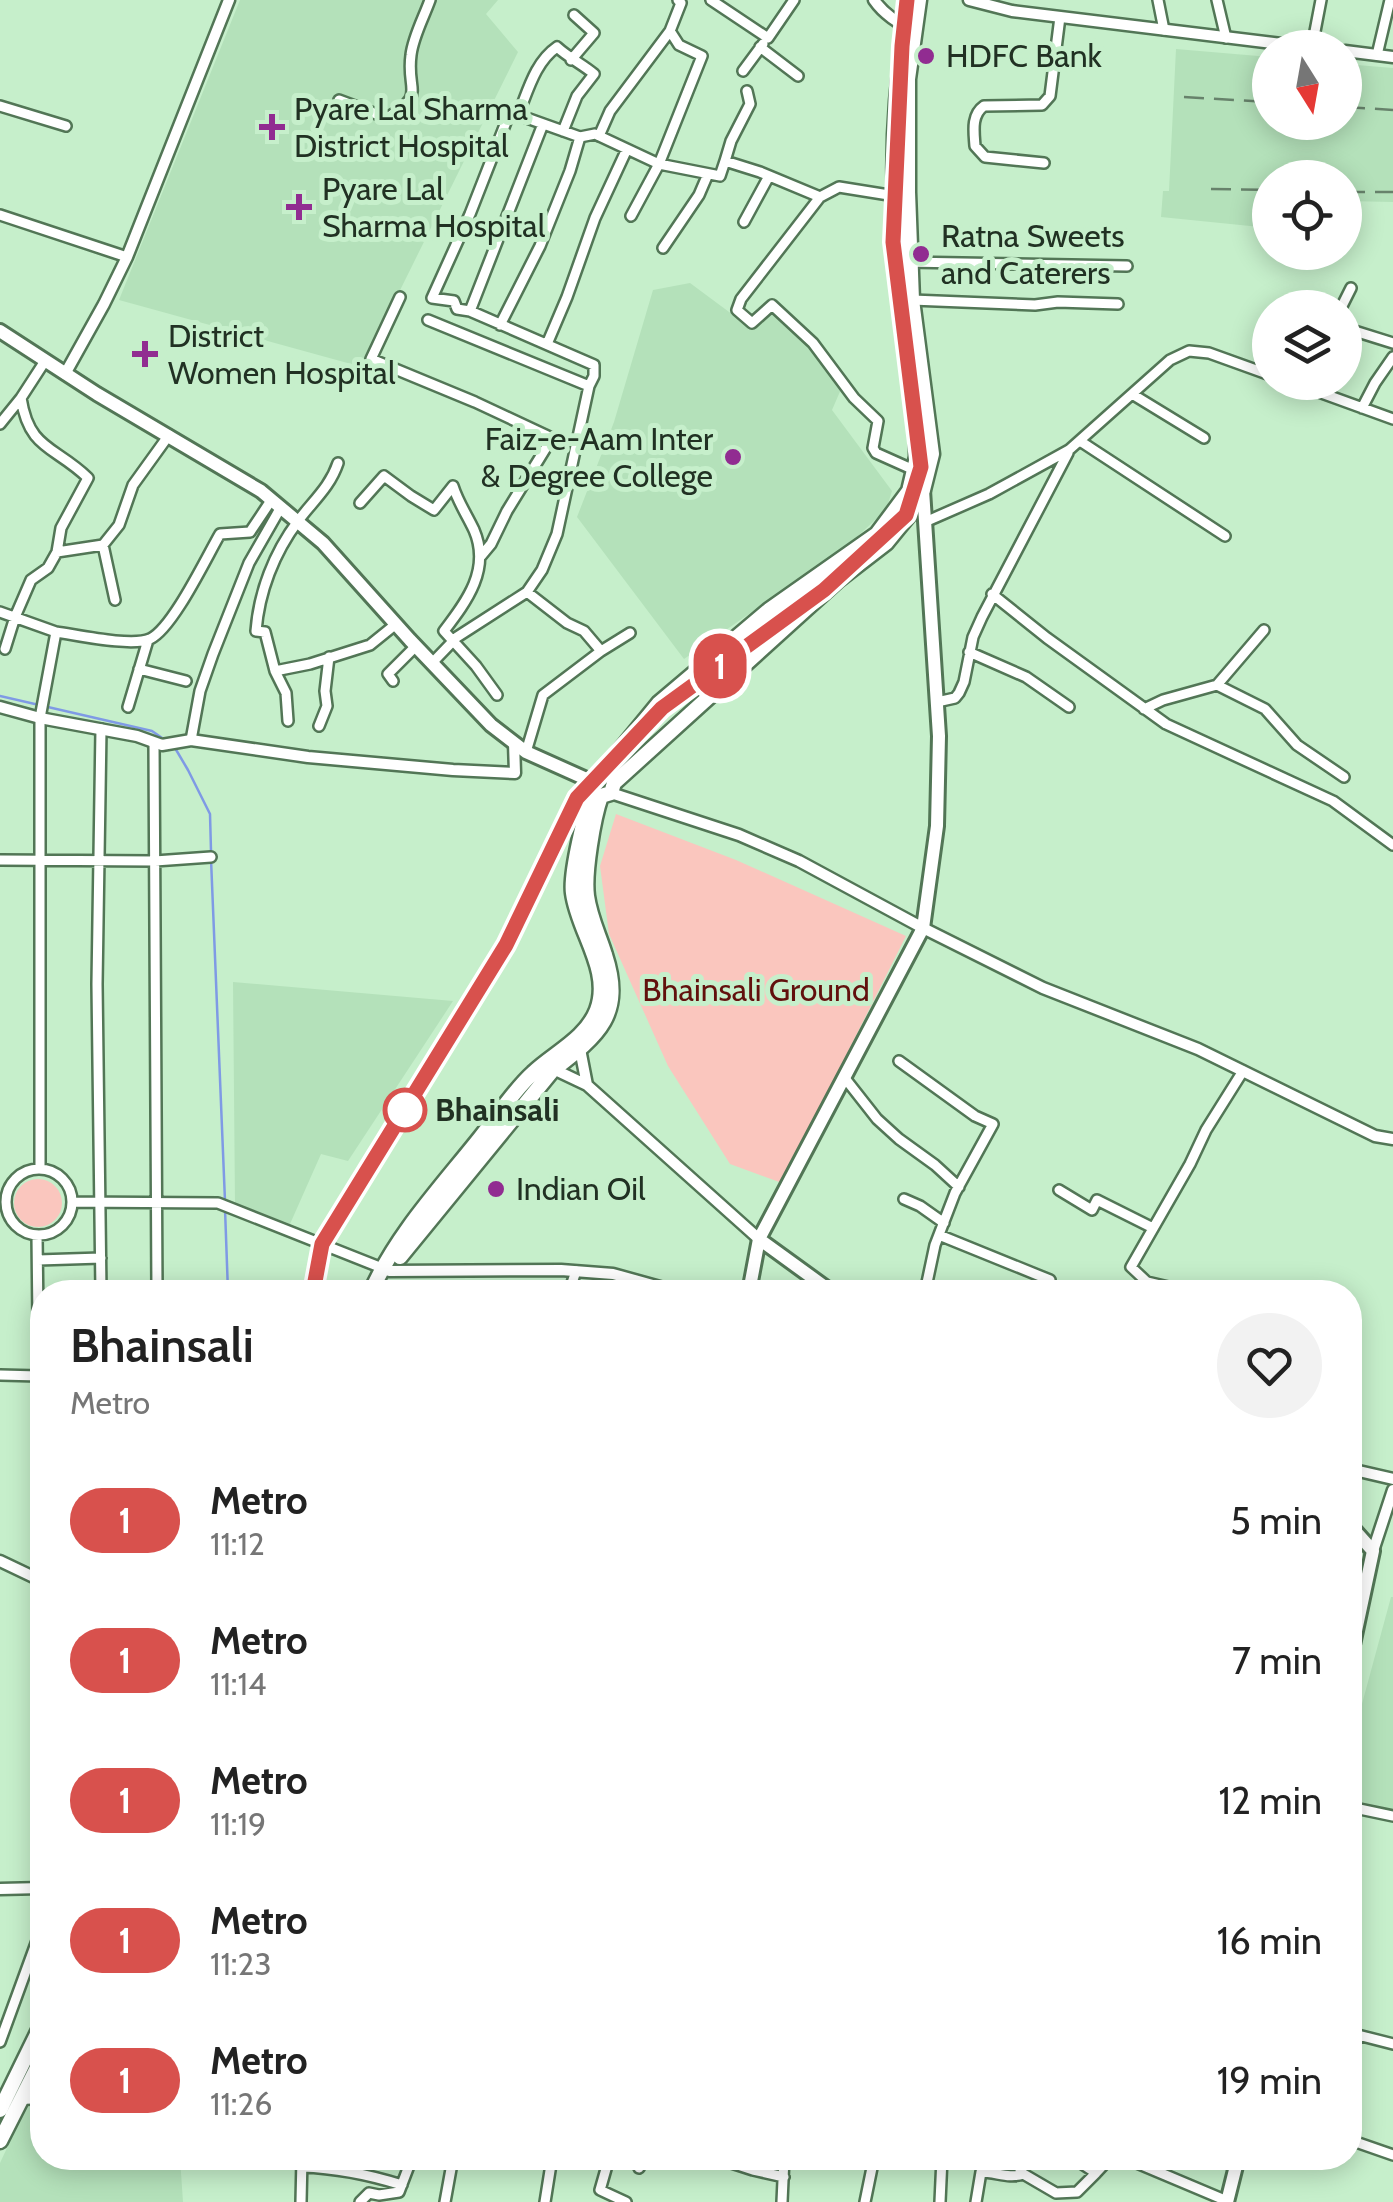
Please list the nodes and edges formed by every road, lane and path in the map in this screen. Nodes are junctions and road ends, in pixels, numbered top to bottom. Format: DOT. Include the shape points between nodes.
graph roads {
  1 [pos="228,0"];
  2 [pos="430,0"];
  3 [pos="710,0"];
  4 [pos="794,0"];
  5 [pos="874,0"];
  6 [pos="911,0"];
  7 [pos="918,0"];
  8 [pos="969,0"];
  9 [pos="1158,0"];
  10 [pos="1217,0"];
  11 [pos="1321,0"];
  12 [pos="1390,0"];
  13 [pos="678,1"];
  14 [pos="574,15"];
  15 [pos="1060,17"];
  16 [pos="910,28"];
  17 [pos="1164,30"];
  18 [pos="1316,30"];
  19 [pos="670,32"];
  20 [pos="768,38"];
  21 [pos="1226,38"];
  22 [pos="1252,41"];
  23 [pos="760,48"];
  24 [pos="1362,53"];
  25 [pos="1377,55"];
  26 [pos="1393,57"];
  27 [pos="570,60"];
  28 [pos="743,71"];
  29 [pos="798,76"];
  30 [pos="747,91"];
  31 [pos="339,100"];
  32 [pos="0,106"];
  33 [pos="518,115"];
  34 [pos="543,124"];
  35 [pos="66,126"];
  36 [pos="902,126"];
  37 [pos="563,131"];
  38 [pos="580,136"];
  39 [pos="599,136"];
  40 [pos="627,150"];
  41 [pos="725,161"];
  42 [pos="1044,162"];
  43 [pos="659,164"];
  44 [pos="708,174"];
  45 [pos="768,176"];
  46 [pos="895,196"];
  47 [pos="820,198"];
  48 [pos="0,215"];
  49 [pos="631,216"];
  50 [pos="744,222"];
  51 [pos="664,248"];
  52 [pos="126,257"];
  53 [pos="904,262"];
  54 [pos="1127,266"];
  55 [pos="400,297"];
  56 [pos="912,300"];
  57 [pos="1118,304"];
  58 [pos="470,311"];
  59 [pos="428,320"];
  60 [pos="500,325"];
  61 [pos="0,331"];
  62 [pos="1362,333"];
  63 [pos="1393,343"];
  64 [pos="547,344"];
  65 [pos="1393,357"];
  66 [pos="45,361"];
  67 [pos="1252,369"];
  68 [pos="65,374"];
  69 [pos="589,386"];
  70 [pos="1132,394"];
  71 [pos="21,398"];
  72 [pos="1340,400"];
  73 [pos="1362,408"];
  74 [pos="1393,419"];
  75 [pos="0,424"];
  76 [pos="169,436"];
  77 [pos="1204,438"];
  78 [pos="1080,442"];
  79 [pos="1070,450"];
  80 [pos="338,463"];
  81 [pos="914,470"];
  82 [pos="916,491"];
  83 [pos="360,503"];
  84 [pos="276,504"];
  85 [pos="298,522"];
  86 [pos="925,522"];
  87 [pos="1226,536"];
  88 [pos="103,546"];
  89 [pos="56,552"];
  90 [pos="482,556"];
  91 [pos="527,592"];
  92 [pos="992,594"];
  93 [pos="115,600"];
  94 [pos="0,612"];
  95 [pos="15,617"];
  96 [pos="396,624"];
  97 [pos="1264,630"];
  98 [pos="56,632"];
  99 [pos="630,633"];
  100 [pos="148,640"];
  101 [pos="452,642"];
  102 [pos="416,646"];
  103 [pos="5,650"];
  104 [pos="600,651"];
  105 [pos="969,652"];
  106 [pos="329,656"];
  107 [pos="432,662"];
  108 [pos="139,669"];
  109 [pos="275,671"];
  110 [pos="186,681"];
  111 [pos="394,681"];
  112 [pos="1217,685"];
  113 [pos="497,695"];
  114 [pos="937,702"];
  115 [pos="0,707"];
  116 [pos="128,708"];
  117 [pos="1069,708"];
  118 [pos="1144,709"];
  119 [pos="40,718"];
  120 [pos="288,721"];
  121 [pos="319,726"];
  122 [pos="101,730"];
  123 [pos="186,741"];
  124 [pos="514,743"];
  125 [pos="158,745"];
  126 [pos="526,752"];
  127 [pos="1344,777"];
  128 [pos="602,786"];
  129 [pos="1393,845"];
  130 [pos="212,857"];
  131 [pos="0,860"];
  132 [pos="40,860"];
  133 [pos="100,860"];
  134 [pos="155,861"];
  135 [pos="923,928"];
  136 [pos="577,1044"];
  137 [pos="899,1061"];
  138 [pos="549,1067"];
  139 [pos="1243,1071"];
  140 [pos="844,1077"];
  141 [pos="588,1085"];
  142 [pos="1375,1136"];
  143 [pos="1393,1138"];
  144 [pos="1393,1148"];
  145 [pos="40,1168"];
  146 [pos="958,1187"];
  147 [pos="1059,1190"];
  148 [pos="904,1199"];
  149 [pos="73,1202"];
  150 [pos="100,1202"];
  151 [pos="156,1202"];
  152 [pos="3,1203"];
  153 [pos="944,1223"];
  154 [pos="1152,1228"];
  155 [pos="37,1235"];
  156 [pos="939,1236"];
  157 [pos="759,1239"];
  158 [pos="101,1258"];
  159 [pos="38,1260"];
  160 [pos="385,1269"];
  161 [pos="576,1271"];
  162 [pos="38,1280"];
  163 [pos="101,1280"];
  164 [pos="157,1280"];
  165 [pos="378,1280"];
  166 [pos="383,1280"];
  167 [pos="573,1280"];
  168 [pos="635,1280"];
  169 [pos="752,1280"];
  170 [pos="815,1280"];
  171 [pos="927,1280"];
  172 [pos="1050,1280"];
  173 [pos="1145,1280"];
  174 [pos="0,1374"];
  175 [pos="30,1376"];
  176 [pos="1362,1472"];
  177 [pos="1393,1479"];
  178 [pos="1393,1490"];
  179 [pos="1362,1539"];
  180 [pos="1373,1551"];
  181 [pos="0,1561"];
  182 [pos="30,1575"];
  183 [pos="1362,1603"];
  184 [pos="1362,1810"];
  185 [pos="1393,1816"];
  186 [pos="30,1888"];
  187 [pos="0,1889"];
  188 [pos="30,1960"];
  189 [pos="1362,2036"];
  190 [pos="0,2042"];
  191 [pos="1393,2044"];
  192 [pos="30,2049"];
  193 [pos="30,2083"];
  194 [pos="22,2099"];
  195 [pos="30,2099"];
  196 [pos="0,2110"];
  197 [pos="0,2141"];
  198 [pos="1362,2144"];
  199 [pos="1393,2155"];
  200 [pos="302,2170"];
  201 [pos="342,2170"];
  202 [pos="408,2170"];
  203 [pos="451,2170"];
  204 [pos="550,2170"];
  205 [pos="606,2170"];
  206 [pos="753,2170"];
  207 [pos="784,2170"];
  208 [pos="872,2170"];
  209 [pos="941,2170"];
  210 [pos="1020,2170"];
  211 [pos="1091,2170"];
  212 [pos="1099,2170"];
  213 [pos="1154,2170"];
  214 [pos="1235,2170"];
  215 [pos="1096,2173"];
  216 [pos="1023,2174"];
  217 [pos="784,2176"];
  218 [pos="402,2186"];
  219 [pos="785,2201"];
  220 [pos="302,2202"];
  221 [pos="360,2202"];
  222 [pos="445,2202"];
  223 [pos="545,2202"];
  224 [pos="626,2202"];
  225 [pos="865,2202"];
  226 [pos="940,2202"];
  227 [pos="976,2202"];
  228 [pos="1227,2202"];
  1 -- 52 [label="street"];
  2 -- 31 [label="street" via="411,54 413,94 407,106 387,118"];
  3 -- 20 [label="street"];
  4 -- 20 [label="street"];
  5 -- 16 [label="street"];
  6 -- 16 [label="main road"];
  7 -- 16 [label="main road"];
  8 -- 15 [label="street"];
  9 -- 17 [label="street"];
  10 -- 21 [label="street"];
  11 -- 18 [label="street"];
  12 -- 25 [label="street"];
  13 -- 19 [label="street"];
  14 -- 27 [label="street" via="594,33"];
  15 -- 17 [label="street"];
  15 -- 42 [label="street" via="1046,103 984,106 973,130 975,146 986,156"];
  16 -- 36 [label="main road"];
  17 -- 21 [label="street"];
  19 -- 39 [label="street" via="610,111"];
  19 -- 43 [label="street" via="702,56"];
  20 -- 23 [label="street"];
  21 -- 22 [label="street"];
  23 -- 28 [label="street"];
  23 -- 29 [label="street"];
  24 -- 25 [label="street"];
  25 -- 26 [label="street"];
  27 -- 33 [label="street" via="557,48 546,55"];
  27 -- 37 [label="street" via="594,74"];
  30 -- 41 [label="street" via="750,104"];
  32 -- 35 [label="street"];
  33 -- 34 [label="street"];
  33 -- 58 [label="street" via="510,112 432,298 454,300 457,309"];
  34 -- 37 [label="street"];
  34 -- 58 [label="street"];
  36 -- 46 [label="main road"];
  36 -- 53 [label="main road"];
  37 -- 38 [label="street"];
  38 -- 39 [label="street"];
  38 -- 60 [label="street" via="540,246"];
  39 -- 40 [label="street"];
  40 -- 43 [label="street"];
  40 -- 64 [label="street"];
  41 -- 44 [label="street" via="720,176"];
  41 -- 45 [label="street"];
  43 -- 44 [label="street"];
  43 -- 49 [label="street"];
  44 -- 51 [label="street"];
  45 -- 47 [label="street"];
  45 -- 50 [label="street"];
  46 -- 47 [label="street" via="840,187"];
  46 -- 53 [label="main road"];
  47 -- 81 [label="street" via="737,310 752,323 772,305 814,343 878,421 876,452"];
  48 -- 52 [label="street"];
  52 -- 68 [label="street"];
  53 -- 54 [label="street"];
  53 -- 56 [label="main road"];
  53 -- 81 [label="main road"];
  55 -- 90 [label="street" via="371,359 552,438"];
  56 -- 57 [label="street"];
  56 -- 82 [label="main road" via="932,454"];
  58 -- 60 [label="street"];
  59 -- 69 [label="street"];
  60 -- 64 [label="street"];
  61 -- 66 [label="main road"];
  62 -- 63 [label="street"];
  64 -- 69 [label="street" via="594,364"];
  65 -- 73 [label="street"];
  66 -- 68 [label="main road"];
  66 -- 71 [label="street"];
  67 -- 70 [label="street" via="1188,351"];
  68 -- 76 [label="main road"];
  69 -- 91 [label="street" via="557,534"];
  70 -- 77 [label="street"];
  70 -- 78 [label="street"];
  71 -- 75 [label="street"];
  71 -- 89 [label="street" via="24,420 38,442 88,478"];
  72 -- 73 [label="street"];
  73 -- 74 [label="street"];
  76 -- 84 [label="main road"];
  76 -- 88 [label="street" via="133,485 119,525"];
  78 -- 79 [label="street"];
  78 -- 87 [label="street"];
  79 -- 86 [label="street"];
  79 -- 92 [label="street"];
  80 -- 85 [label="street"];
  81 -- 82 [label="main road"];
  82 -- 86 [label="main road"];
  82 -- 128 [label="main road" via="877,534 769,610 660,703"];
  82 -- 128 [label="main road" via="908,516 886,543"];
  83 -- 90 [label="street" via="384,476 434,510 453,486"];
  84 -- 85 [label="main road"];
  84 -- 100 [label="street" via="250,532 220,534 165,628"];
  84 -- 123 [label="street" via="212,654"];
  85 -- 96 [label="main road"];
  85 -- 109 [label="street" via="277,555 258,610 256,631 265,632"];
  86 -- 114 [label="main road"];
  88 -- 89 [label="street"];
  88 -- 93 [label="street"];
  89 -- 95 [label="street" via="31,580"];
  90 -- 101 [label="street" via="476,582 444,631"];
  91 -- 101 [label="street"];
  91 -- 104 [label="street"];
  92 -- 105 [label="street"];
  92 -- 118 [label="street"];
  94 -- 95 [label="street"];
  95 -- 98 [label="street"];
  95 -- 103 [label="street"];
  96 -- 102 [label="main road"];
  96 -- 106 [label="street" via="370,645"];
  97 -- 112 [label="street"];
  98 -- 100 [label="street"];
  98 -- 119 [label="street"];
  99 -- 104 [label="street"];
  100 -- 108 [label="street"];
  101 -- 107 [label="street"];
  101 -- 113 [label="street"];
  102 -- 107 [label="main road"];
  102 -- 111 [label="street" via="388,674"];
  104 -- 126 [label="street" via="543,695"];
  105 -- 114 [label="street" via="959,694"];
  105 -- 117 [label="street" via="1026,676"];
  106 -- 109 [label="street"];
  106 -- 121 [label="street" via="327,706"];
  107 -- 124 [label="main road"];
  108 -- 110 [label="street"];
  108 -- 116 [label="street"];
  109 -- 120 [label="street" via="286,692"];
  112 -- 118 [label="street"];
  112 -- 127 [label="street" via="1264,709 1297,746"];
  114 -- 135 [label="main road" via="938,826"];
  115 -- 119 [label="street"];
  118 -- 129 [label="street" via="1333,801"];
  119 -- 122 [label="street"];
  119 -- 132 [label="street"];
  122 -- 125 [label="street"];
  122 -- 133 [label="street"];
  123 -- 124 [label="street" via="515,773"];
  123 -- 125 [label="street"];
  124 -- 126 [label="main road"];
  125 -- 134 [label="street"];
  126 -- 128 [label="main road"];
  128 -- 135 [label="street" via="784,854"];
  128 -- 136 [label="main road" via="588,804 572,886 602,989"];
  130 -- 134 [label="street"];
  131 -- 132 [label="street"];
  132 -- 133 [label="street"];
  132 -- 145 [label="street"];
  133 -- 134 [label="street"];
  133 -- 150 [label="street"];
  134 -- 151 [label="street"];
  135 -- 139 [label="street" via="1043,988"];
  135 -- 140 [label="main road"];
  136 -- 138 [label="main road"];
  136 -- 141 [label="street"];
  137 -- 146 [label="street" via="993,1124"];
  138 -- 141 [label="street"];
  138 -- 160 [label="main road"];
  139 -- 142 [label="street"];
  139 -- 154 [label="street"];
  140 -- 146 [label="street" via="877,1119"];
  140 -- 157 [label="main road"];
  141 -- 157 [label="street"];
  142 -- 143 [label="street"];
  142 -- 144 [label="street"];
  145 -- 149 [label="street" via="63,1178"];
  145 -- 152 [label="street" via="16,1179"];
  146 -- 153 [label="street"];
  147 -- 154 [label="street" via="1092,1210 1096,1200"];
  148 -- 153 [label="street"];
  149 -- 150 [label="street"];
  149 -- 155 [label="street" via="62,1226"];
  150 -- 151 [label="street"];
  150 -- 158 [label="street"];
  151 -- 160 [label="street" via="218,1203"];
  151 -- 164 [label="street"];
  152 -- 155 [label="street" via="16,1225"];
  153 -- 156 [label="street"];
  154 -- 173 [label="street" via="1131,1268"];
  155 -- 159 [label="street"];
  156 -- 171 [label="street"];
  156 -- 172 [label="street"];
  157 -- 169 [label="main road"];
  157 -- 170 [label="main road"];
  158 -- 159 [label="street"];
  158 -- 163 [label="street"];
  159 -- 162 [label="street"];
  160 -- 161 [label="street"];
  160 -- 165 [label="main road"];
  160 -- 166 [label="main road"];
  161 -- 167 [label="street"];
  161 -- 168 [label="street"];
  174 -- 175 [label="street"];
  176 -- 177 [label="street"];
  178 -- 180 [label="street"];
  179 -- 180 [label="main road"];
  180 -- 183 [label="main road"];
  181 -- 182 [label="street"];
  184 -- 185 [label="street"];
  186 -- 187 [label="street"];
  188 -- 190 [label="street"];
  189 -- 191 [label="street"];
  192 -- 196 [label="main road"];
  193 -- 194 [label="main road"];
  194 -- 195 [label="street"];
  194 -- 197 [label="main road"];
  198 -- 199 [label="street"];
  200 -- 220 [label="street"];
  201 -- 218 [label="street"];
  202 -- 218 [label="street"];
  203 -- 222 [label="street"];
  204 -- 223 [label="street"];
  205 -- 224 [label="street" via="600,2190"];
  206 -- 217 [label="street"];
  207 -- 217 [label="street"];
  208 -- 225 [label="street"];
  209 -- 226 [label="street"];
  210 -- 216 [label="street"];
  211 -- 215 [label="street"];
  212 -- 215 [label="street"];
  213 -- 228 [label="street"];
  214 -- 228 [label="main road"];
  215 -- 216 [label="street" via="1077,2192 1056,2193"];
  216 -- 227 [label="street" via="981,2172"];
  217 -- 219 [label="street"];
  218 -- 221 [label="street" via="398,2192 369,2193"];
}
